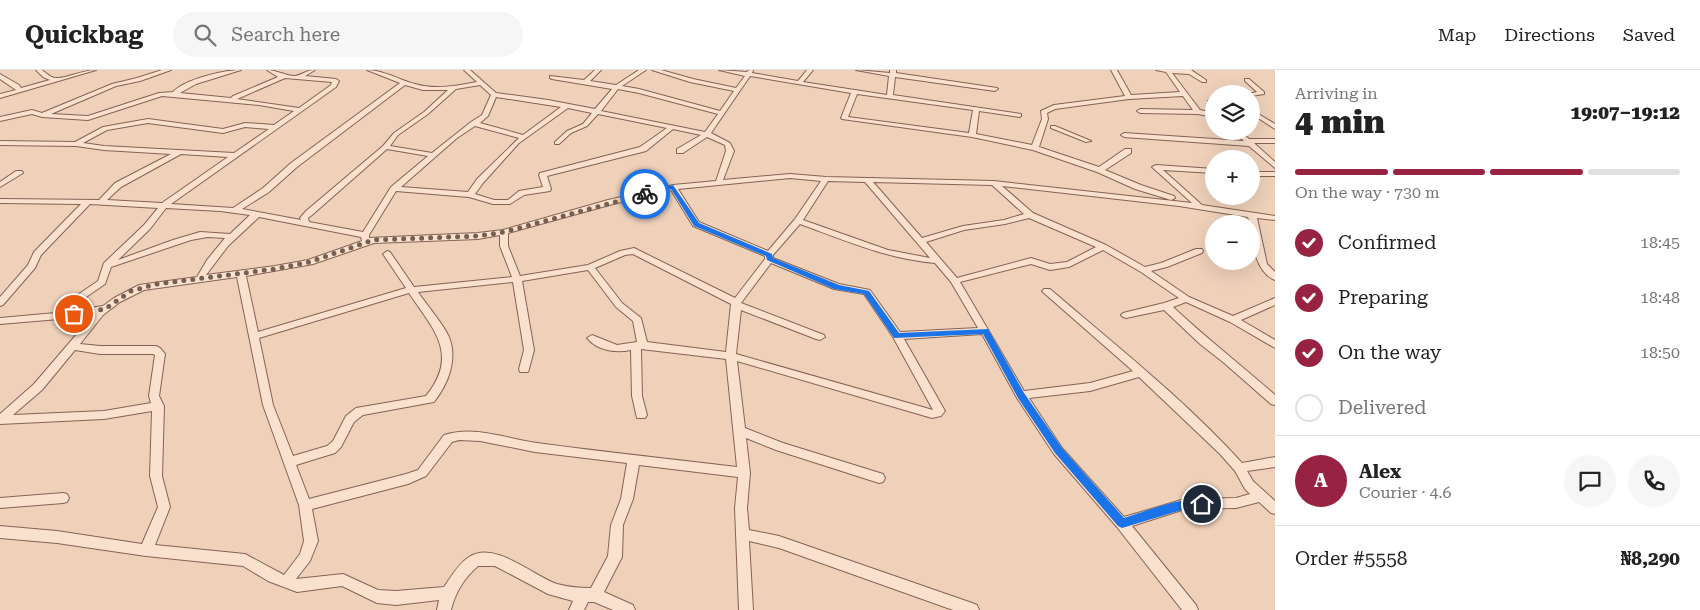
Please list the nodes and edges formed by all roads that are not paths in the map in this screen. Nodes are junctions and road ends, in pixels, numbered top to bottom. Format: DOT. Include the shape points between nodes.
graph roads {
  1 [pos="39,70"];
  2 [pos="93,70"];
  3 [pos="168,70"];
  4 [pos="238,70"];
  5 [pos="270,70"];
  6 [pos="312,70"];
  7 [pos="370,70"];
  8 [pos="460,70"];
  9 [pos="481,70"];
  10 [pos="598,70"];
  11 [pos="643,70"];
  12 [pos="655,70"];
  13 [pos="722,70"];
  14 [pos="810,70"];
  15 [pos="859,70"];
  16 [pos="1114,70"];
  17 [pos="1159,70"];
  18 [pos="1168,71"];
  19 [pos="1189,71"];
  20 [pos="469,72"];
  21 [pos="750,72"];
  22 [pos="893,72"];
  23 [pos="285,76"];
  24 [pos="552,76"];
  25 [pos="1,77"];
  26 [pos="297,78"];
  27 [pos="55,80"];
  28 [pos="1247,80"];
  29 [pos="587,81"];
  30 [pos="1204,81"];
  31 [pos="800,82"];
  32 [pos="404,83"];
  33 [pos="482,83"];
  34 [pos="1253,85"];
  35 [pos="455,87"];
  36 [pos="616,88"];
  37 [pos="995,89"];
  38 [pos="737,90"];
  39 [pos="20,91"];
  40 [pos="855,92"];
  41 [pos="175,94"];
  42 [pos="1185,94"];
  43 [pos="494,95"];
  44 [pos="0,96"];
  45 [pos="890,97"];
  46 [pos="1129,97"];
  47 [pos="232,101"];
  48 [pos="566,106"];
  49 [pos="976,109"];
  50 [pos="300,110"];
  51 [pos="1140,110"];
  52 [pos="596,111"];
  53 [pos="1198,112"];
  54 [pos="722,113"];
  55 [pos="1205,113"];
  56 [pos="42,115"];
  57 [pos="1019,115"];
  58 [pos="1260,118"];
  59 [pos="0,119"];
  60 [pos="473,123"];
  61 [pos="1042,124"];
  62 [pos="1066,125"];
  63 [pos="672,127"];
  64 [pos="1053,127"];
  65 [pos="276,128"];
  66 [pos="1275,128"];
  67 [pos="706,134"];
  68 [pos="972,135"];
  69 [pos="1124,135"];
  70 [pos="524,138"];
  71 [pos="1247,140"];
  72 [pos="1275,140"];
  73 [pos="1088,141"];
  74 [pos="1249,142"];
  75 [pos="0,143"];
  76 [pos="557,143"];
  77 [pos="76,144"];
  78 [pos="385,147"];
  79 [pos="1035,148"];
  80 [pos="680,151"];
  81 [pos="1128,151"];
  82 [pos="175,153"];
  83 [pos="235,155"];
  84 [pos="434,155"];
  85 [pos="1275,166"];
  86 [pos="1100,170"];
  87 [pos="1205,170"];
  88 [pos="19,173"];
  89 [pos="1260,174"];
  90 [pos="1275,174"];
  91 [pos="826,179"];
  92 [pos="867,180"];
  93 [pos="719,182"];
  94 [pos="994,183"];
  95 [pos="0,185"];
  96 [pos="673,187"];
  97 [pos="394,189"];
  98 [pos="470,195"];
  99 [pos="0,201"];
  100 [pos="88,202"];
  101 [pos="101,202"];
  102 [pos="1179,204"];
  103 [pos="164,205"];
  104 [pos="1199,206"];
  105 [pos="234,211"];
  106 [pos="1030,214"];
  107 [pos="256,215"];
  108 [pos="1252,215"];
  109 [pos="1260,216"];
  110 [pos="1275,218"];
  111 [pos="798,221"];
  112 [pos="300,223"];
  113 [pos="504,232"];
  114 [pos="234,236"];
  115 [pos="365,238"];
  116 [pos="922,242"];
  117 [pos="1103,247"];
  118 [pos="1199,251"];
  119 [pos="1260,251"];
  120 [pos="387,254"];
  121 [pos="769,257"];
  122 [pos="940,261"];
  123 [pos="107,266"];
  124 [pos="590,267"];
  125 [pos="1144,270"];
  126 [pos="241,274"];
  127 [pos="1275,277"];
  128 [pos="200,279"];
  129 [pos="517,279"];
  130 [pos="955,281"];
  131 [pos="410,290"];
  132 [pos="1047,291"];
  133 [pos="1186,299"];
  134 [pos="1275,301"];
  135 [pos="0,303"];
  136 [pos="736,304"];
  137 [pos="1166,306"];
  138 [pos="105,309"];
  139 [pos="1126,315"];
  140 [pos="58,316"];
  141 [pos="1233,320"];
  142 [pos="0,321"];
  143 [pos="986,331"];
  144 [pos="255,336"];
  145 [pos="897,336"];
  146 [pos="820,337"];
  147 [pos="592,338"];
  148 [pos="640,345"];
  149 [pos="1275,345"];
  150 [pos="72,346"];
  151 [pos="730,356"];
  152 [pos="524,369"];
  153 [pos="1140,373"];
  154 [pos="1021,395"];
  155 [pos="1275,401"];
  156 [pos="158,406"];
  157 [pos="641,415"];
  158 [pos="0,420"];
  159 [pos="740,431"];
  160 [pos="634,459"];
  161 [pos="290,462"];
  162 [pos="1275,462"];
  163 [pos="1238,468"];
  164 [pos="744,473"];
  165 [pos="879,478"];
  166 [pos="1261,496"];
  167 [pos="63,498"];
  168 [pos="0,502"];
  169 [pos="305,505"];
  170 [pos="1275,509"];
  171 [pos="1122,523"];
  172 [pos="0,532"];
  173 [pos="742,534"];
  174 [pos="146,550"];
  175 [pos="287,581"];
  176 [pos="448,593"];
  177 [pos="589,595"];
  178 [pos="444,610"];
  179 [pos="576,610"];
  180 [pos="628,610"];
  181 [pos="746,610"];
  182 [pos="972,610"];
  183 [pos="1191,610"];
  1 -- 27 [label="street"];
  2 -- 27 [label="street"];
  3 -- 56 [label="street" via="114,85"];
  4 -- 41 [label="street" via="188,85"];
  5 -- 23 [label="street"];
  6 -- 26 [label="street"];
  7 -- 32 [label="street"];
  8 -- 20 [label="street"];
  9 -- 20 [label="street"];
  10 -- 29 [label="street"];
  11 -- 36 [label="street"];
  12 -- 38 [label="street"];
  13 -- 21 [label="street"];
  14 -- 31 [label="street"];
  15 -- 22 [label="street"];
  16 -- 46 [label="street"];
  17 -- 18 [label="street"];
  18 -- 19 [label="street"];
  18 -- 42 [label="street"];
  19 -- 30 [label="street"];
  20 -- 33 [label="street"];
  21 -- 31 [label="street"];
  21 -- 38 [label="street"];
  22 -- 37 [label="street"];
  22 -- 45 [label="street"];
  23 -- 26 [label="street"];
  23 -- 47 [label="street"];
  24 -- 29 [label="street"];
  25 -- 39 [label="street"];
  26 -- 50 [label="street" via="336,81 334,86"];
  27 -- 39 [label="street"];
  28 -- 34 [label="street"];
  29 -- 36 [label="street"];
  31 -- 40 [label="street"];
  32 -- 35 [label="street" via="425,88"];
  32 -- 105 [label="street"];
  33 -- 35 [label="street"];
  33 -- 43 [label="street"];
  35 -- 78 [label="street" via="396,134"];
  36 -- 52 [label="street"];
  36 -- 54 [label="street"];
  38 -- 54 [label="street"];
  39 -- 44 [label="street"];
  40 -- 45 [label="street"];
  40 -- 68 [label="street" via="844,118"];
  41 -- 47 [label="street"];
  41 -- 56 [label="street" via="161,94 88,118"];
  42 -- 46 [label="street"];
  42 -- 53 [label="street"];
  43 -- 48 [label="street"];
  43 -- 60 [label="street" via="485,116"];
  45 -- 49 [label="street"];
  46 -- 61 [label="street" via="1054,106 1043,112 1045,119"];
  47 -- 50 [label="street"];
  48 -- 52 [label="street"];
  48 -- 70 [label="street"];
  49 -- 57 [label="street"];
  49 -- 68 [label="street"];
  50 -- 65 [label="street"];
  51 -- 53 [label="street"];
  52 -- 63 [label="street"];
  52 -- 76 [label="street" via="585,125"];
  53 -- 55 [label="street"];
  54 -- 67 [label="street"];
  56 -- 59 [label="street" via="32,112"];
  58 -- 66 [label="street"];
  60 -- 70 [label="street"];
  60 -- 84 [label="street"];
  61 -- 64 [label="street"];
  61 -- 79 [label="street"];
  62 -- 64 [label="street"];
  63 -- 67 [label="street"];
  63 -- 98 [label="street" via="643,149 543,175 548,189 522,193 510,202 493,202"];
  64 -- 73 [label="street"];
  65 -- 77 [label="street" via="245,125 223,131 139,121 105,128"];
  65 -- 83 [label="street"];
  67 -- 80 [label="street"];
  67 -- 93 [label="street" via="728,144 730,151"];
  68 -- 79 [label="street"];
  69 -- 74 [label="street"];
  70 -- 98 [label="street"];
  71 -- 74 [label="street"];
  72 -- 74 [label="street"];
  74 -- 85 [label="street"];
  75 -- 77 [label="street"];
  77 -- 82 [label="street"];
  78 -- 84 [label="street"];
  78 -- 112 [label="street"];
  79 -- 86 [label="street"];
  81 -- 86 [label="street"];
  82 -- 83 [label="street"];
  82 -- 101 [label="street" via="118,185"];
  83 -- 103 [label="street"];
  84 -- 97 [label="street"];
  86 -- 102 [label="street" via="1170,197"];
  87 -- 104 [label="street" via="1156,167"];
  88 -- 95 [label="street"];
  89 -- 90 [label="street"];
  91 -- 92 [label="street"];
  91 -- 93 [label="street" via="790,176"];
  91 -- 111 [label="street"];
  92 -- 94 [label="street"];
  92 -- 116 [label="street"];
  93 -- 96 [label="street"];
  94 -- 102 [label="street"];
  94 -- 106 [label="street"];
  96 -- 113 [label="street"];
  96 -- 121 [label="street" via="696,224"];
  97 -- 98 [label="street"];
  97 -- 115 [label="street"];
  99 -- 100 [label="street"];
  100 -- 101 [label="street"];
  100 -- 135 [label="street" via="36,254 32,266"];
  101 -- 103 [label="street"];
  102 -- 104 [label="street"];
  103 -- 105 [label="street"];
  103 -- 123 [label="street" via="147,227"];
  104 -- 108 [label="street"];
  105 -- 107 [label="street"];
  106 -- 116 [label="street" via="1005,222 963,228"];
  106 -- 117 [label="street"];
  107 -- 112 [label="street"];
  107 -- 114 [label="street"];
  109 -- 110 [label="street"];
  111 -- 121 [label="street"];
  111 -- 122 [label="street" via="892,254 914,260"];
  112 -- 115 [label="street"];
  113 -- 115 [label="street" via="478,236"];
  113 -- 129 [label="street" via="504,246"];
  114 -- 123 [label="street" via="201,235"];
  114 -- 128 [label="street" via="206,266"];
  115 -- 126 [label="street" via="310,262"];
  116 -- 122 [label="street"];
  117 -- 125 [label="street"];
  117 -- 130 [label="street" via="1070,264 1050,267 1031,261"];
  118 -- 125 [label="street"];
  119 -- 127 [label="street" via="1263,265"];
  120 -- 131 [label="street"];
  121 -- 136 [label="street"];
  121 -- 145 [label="street" via="837,287 867,292"];
  122 -- 130 [label="street"];
  123 -- 140 [label="street" via="102,282"];
  124 -- 129 [label="street"];
  124 -- 136 [label="street" via="623,253 634,252"];
  124 -- 148 [label="street" via="619,305 638,320"];
  125 -- 133 [label="street"];
  126 -- 128 [label="street"];
  126 -- 144 [label="street"];
  128 -- 138 [label="street" via="142,287"];
  129 -- 131 [label="street"];
  129 -- 152 [label="street" via="528,350"];
  130 -- 143 [label="street"];
  131 -- 144 [label="street"];
  131 -- 161 [label="street" via="444,337 447,367 438,389 430,399 360,411 350,419 331,450"];
  132 -- 153 [label="street"];
  133 -- 137 [label="street"];
  133 -- 141 [label="street"];
  134 -- 141 [label="street"];
  136 -- 146 [label="street"];
  136 -- 151 [label="street"];
  137 -- 139 [label="street"];
  137 -- 155 [label="street"];
  138 -- 140 [label="street"];
  138 -- 150 [label="street"];
  140 -- 142 [label="street"];
  141 -- 149 [label="street"];
  143 -- 145 [label="street"];
  143 -- 154 [label="street"];
  144 -- 161 [label="street" via="268,405"];
  145 -- 151 [label="street" via="939,411 937,413"];
  147 -- 148 [label="street" via="616,349"];
  148 -- 151 [label="street"];
  148 -- 157 [label="street" via="638,396"];
  150 -- 156 [label="street" via="100,350 156,350 160,354 154,396"];
  150 -- 158 [label="street" via="38,387"];
  151 -- 159 [label="street"];
  153 -- 154 [label="street" via="1090,387"];
  153 -- 163 [label="street" via="1164,392"];
  154 -- 171 [label="street" via="1058,451"];
  156 -- 158 [label="street" via="104,415"];
  156 -- 174 [label="street" via="156,476 164,507"];
  159 -- 164 [label="street"];
  159 -- 165 [label="street"];
  160 -- 164 [label="street"];
  160 -- 169 [label="street" via="533,447 468,435 454,436 448,438 422,473"];
  160 -- 177 [label="street" via="627,499 617,525 615,557"];
  161 -- 169 [label="street"];
  162 -- 163 [label="street"];
  163 -- 166 [label="street"];
  164 -- 173 [label="street"];
  166 -- 170 [label="street"];
  166 -- 171 [label="street" via="1236,502 1185,504"];
  167 -- 168 [label="street"];
  169 -- 175 [label="street" via="311,541 305,557"];
  171 -- 183 [label="street"];
  172 -- 174 [label="street"];
  173 -- 181 [label="street"];
  173 -- 182 [label="street" via="779,542"];
  174 -- 175 [label="street" via="244,560 273,577"];
  175 -- 176 [label="street" via="297,586 343,580 377,596 396,598"];
  176 -- 177 [label="street" via="464,569 474,561 484,559 497,560 554,589"];
  176 -- 178 [label="street"];
  177 -- 179 [label="street"];
  177 -- 180 [label="street"];
}
